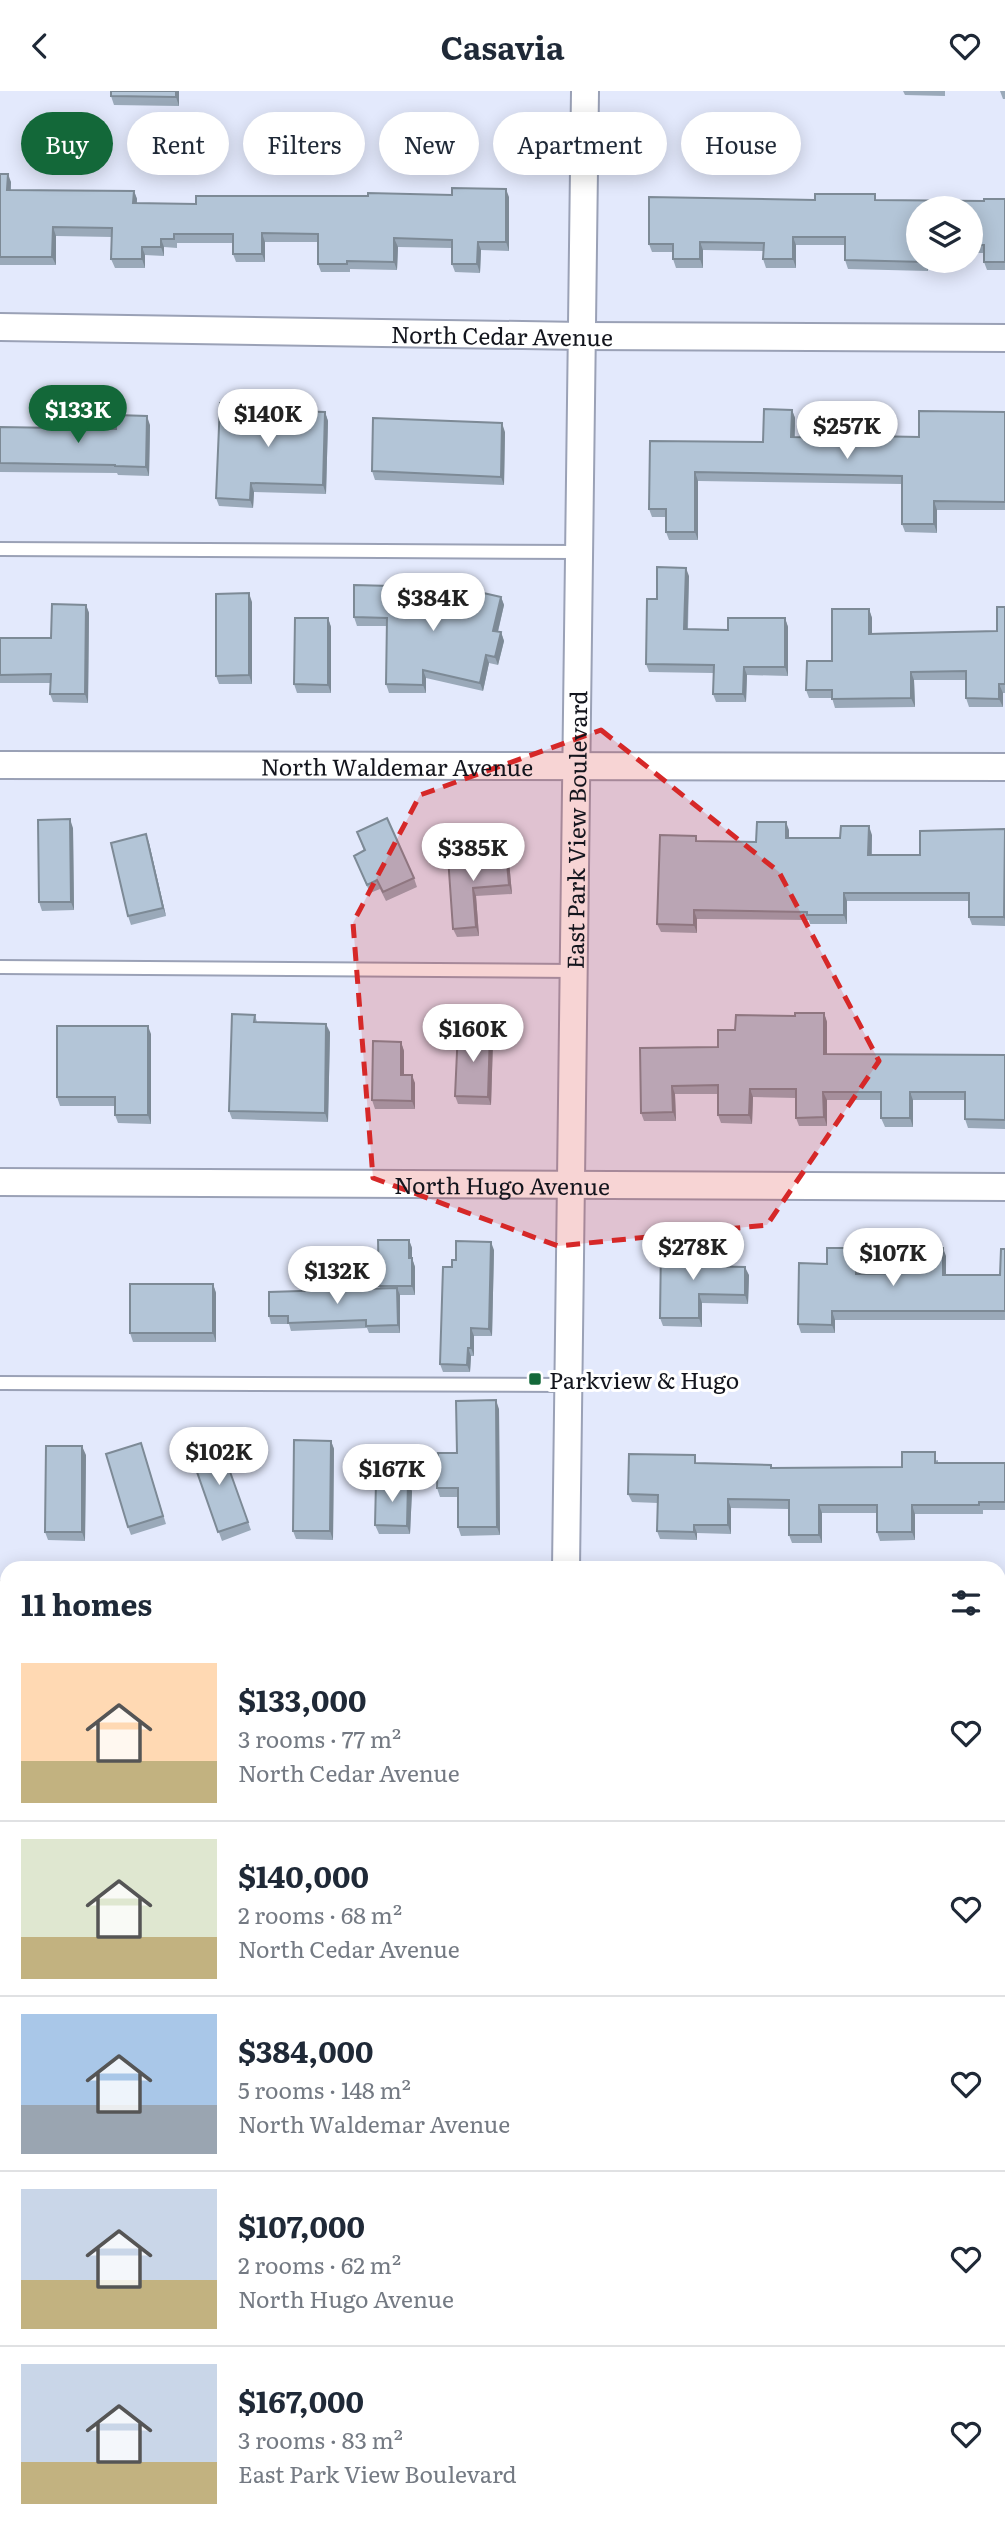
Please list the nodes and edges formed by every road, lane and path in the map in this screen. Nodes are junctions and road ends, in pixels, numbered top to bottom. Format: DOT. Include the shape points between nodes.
graph roads {
  1 [pos="584,91"];
  2 [pos="0,327"];
  3 [pos="582,336"];
  4 [pos="1005,338"];
  5 [pos="0,549"];
  6 [pos="579,552"];
  7 [pos="0,765"];
  8 [pos="576,766"];
  9 [pos="1005,768"];
  10 [pos="0,967"];
  11 [pos="573,971"];
  12 [pos="0,1182"];
  13 [pos="571,1185"];
  14 [pos="1005,1187"];
  15 [pos="0,1383"];
  16 [pos="568,1385"];
  17 [pos="566,1561"];
  1 -- 3 [label="street, East Park View Boulevard"];
  2 -- 3 [label="street, North Cedar Avenue"];
  3 -- 4 [label="street, North Cedar Avenue"];
  3 -- 6 [label="street, East Park View Boulevard"];
  5 -- 6 [label="lane"];
  6 -- 8 [label="street, East Park View Boulevard"];
  7 -- 8 [label="street, North Waldemar Avenue"];
  8 -- 9 [label="street, North Waldemar Avenue"];
  8 -- 11 [label="street, East Park View Boulevard"];
  10 -- 11 [label="lane"];
  11 -- 13 [label="street, East Park View Boulevard"];
  12 -- 13 [label="street, North Hugo Avenue"];
  13 -- 14 [label="street, North Hugo Avenue"];
  13 -- 16 [label="street, East Park View Boulevard"];
  15 -- 16 [label="lane"];
  16 -- 17 [label="street, East Park View Boulevard"];
}
